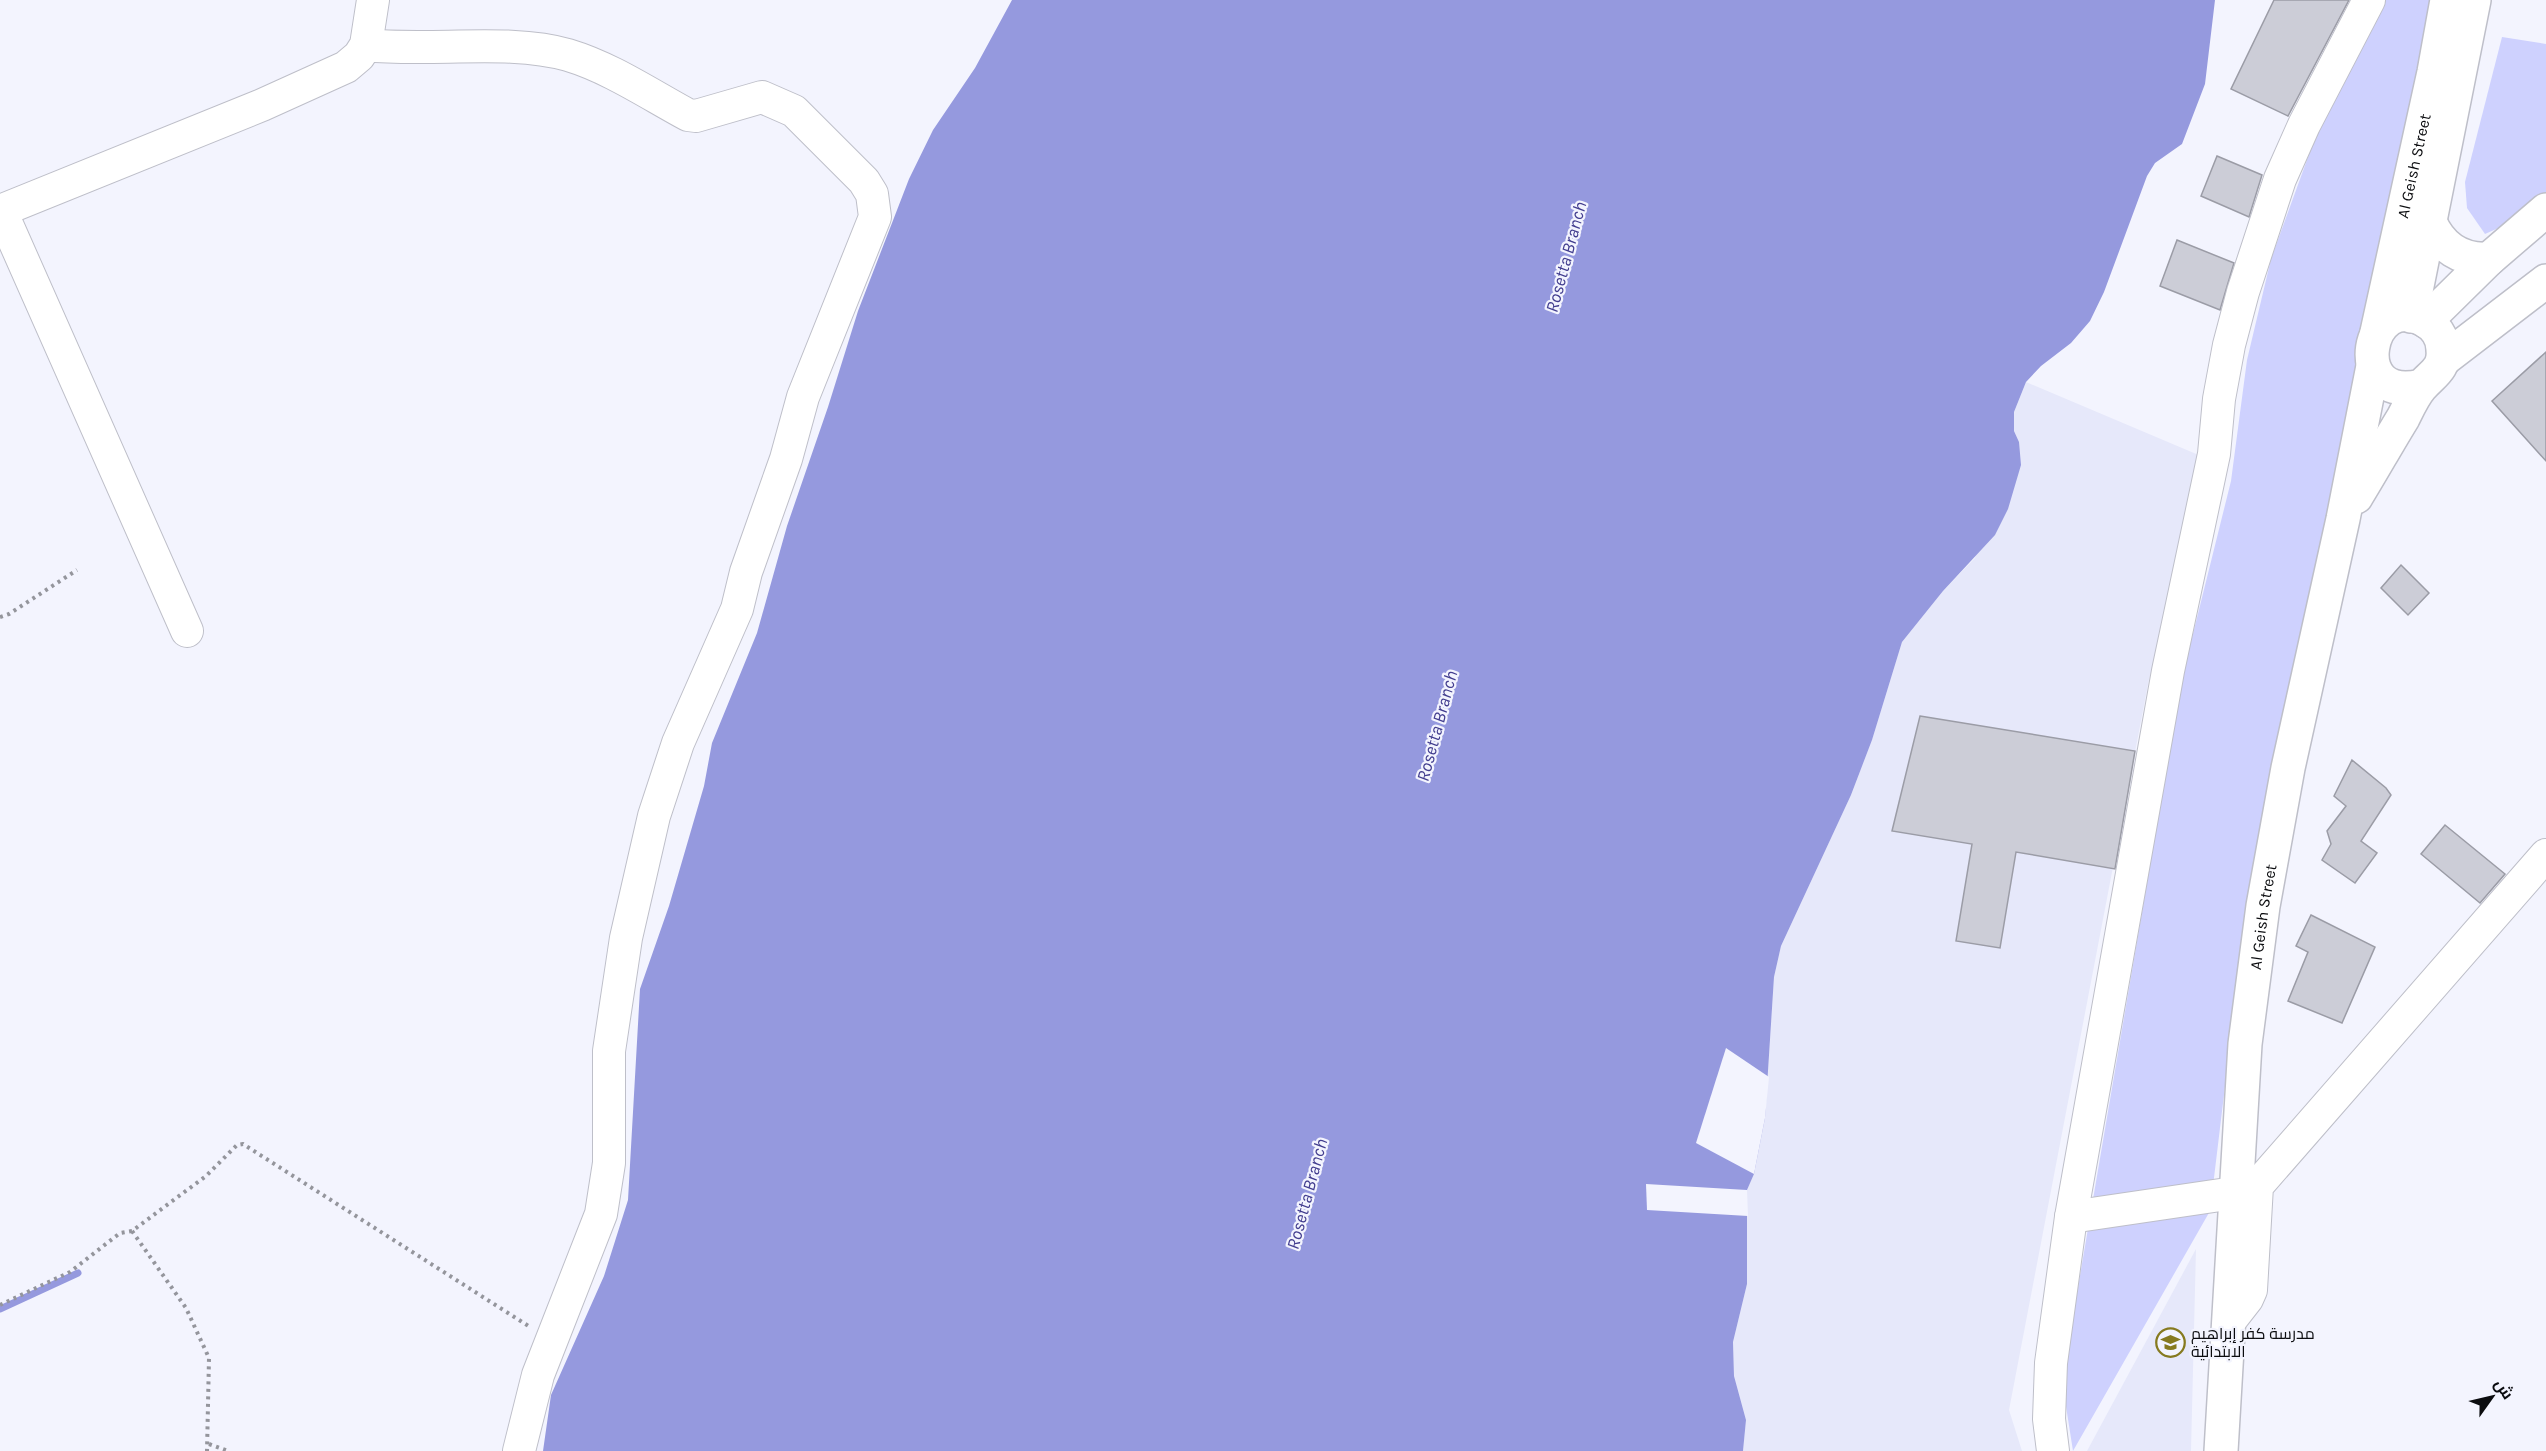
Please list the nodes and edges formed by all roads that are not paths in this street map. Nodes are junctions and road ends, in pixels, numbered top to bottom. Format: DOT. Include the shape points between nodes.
graph roads {
  1 [pos="373,0"];
  2 [pos="2369,0"];
  3 [pos="2447,0"];
  4 [pos="2474,0"];
  5 [pos="366,45"];
  6 [pos="2546,210"];
  7 [pos="1,211"];
  8 [pos="2430,222"];
  9 [pos="2489,259"];
  10 [pos="2546,281"];
  11 [pos="2419,318"];
  12 [pos="2377,333"];
  13 [pos="2443,360"];
  14 [pos="2373,366"];
  15 [pos="2421,386"];
  16 [pos="2343,519"];
  17 [pos="187,631"];
  18 [pos="2546,855"];
  19 [pos="2234,1193"];
  20 [pos="2071,1217"];
  21 [pos="2229,1322"];
  22 [pos="519,1451"];
  23 [pos="2053,1451"];
  24 [pos="2221,1451"];
  1 -- 5 [label="street"];
  2 -- 20 [label="street" via="2280,179 2229,345 2214,454 2168,671"];
  3 -- 12 [label="main road, Al Geish Street"];
  4 -- 8 [label="main road, Al Geish Street"];
  5 -- 7 [label="street" via="346,67 315,82"];
  5 -- 22 [label="street" via="403,49 513,47 568,55 605,69 688,115 762,97 794,111 864,182 875,204 875,218 803,397 737,609 678,743 654,816 626,938 609,1052 609,1163 601,1214 538,1375"];
  6 -- 9 [label="main road"];
  7 -- 17 [label="street"];
  8 -- 9 [label="main road" via="2440,240 2457,254"];
  8 -- 11 [label="main road, Al Geish Street"];
  9 -- 11 [label="main road"];
  10 -- 13 [label="main road"];
  11 -- 12 [label="main road" via="2391,319"];
  11 -- 13 [label="main road" via="2441,338"];
  12 -- 14 [label="main road" via="2371,349"];
  13 -- 15 [label="main road" via="2438,371"];
  14 -- 15 [label="main road" via="2379,376 2399,388"];
  14 -- 16 [label="main road, Al Geish Street"];
  15 -- 16 [label="main road, Al Geish Street"];
  16 -- 19 [label="main road, Al Geish Street" via="2288,768 2263,906 2245,1044"];
  18 -- 21 [label="street" via="2257,1186 2251,1290"];
  19 -- 20 [label="street"];
  19 -- 21 [label="main road, Al Geish Street"];
  20 -- 23 [label="street" via="2051,1363 2049,1419"];
  21 -- 24 [label="main road, Al Geish Street"];
}
